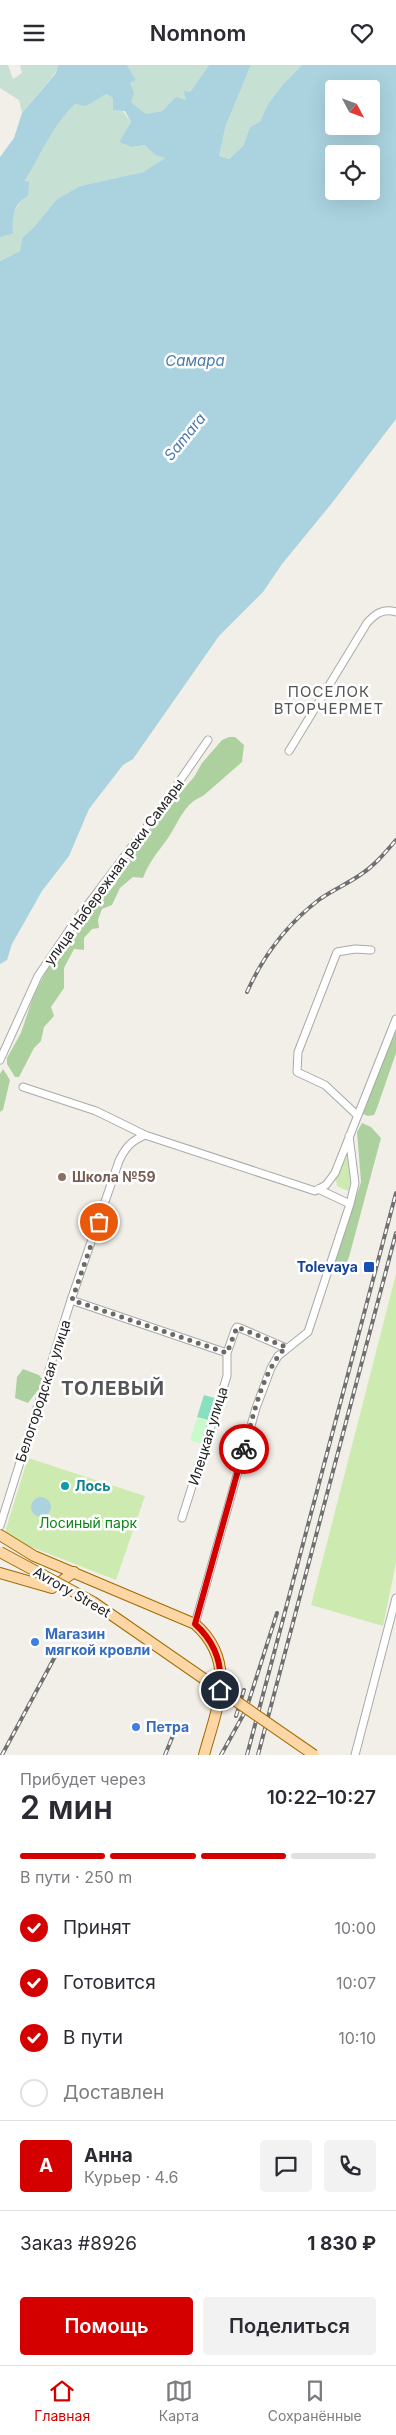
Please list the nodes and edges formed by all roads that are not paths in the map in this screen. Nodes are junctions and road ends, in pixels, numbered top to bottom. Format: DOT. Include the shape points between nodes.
graph roads {
  1 [pos="396,612"];
  2 [pos="208,740"];
  3 [pos="289,751"];
  4 [pos="371,950"];
  5 [pos="396,1019"];
  6 [pos="3,1045"];
  7 [pos="0,1060"];
  8 [pos="23,1087"];
  9 [pos="357,1115"];
  10 [pos="145,1135"];
  11 [pos="349,1136"];
  12 [pos="322,1187"];
  13 [pos="350,1203"];
  14 [pos="72,1300"];
  15 [pos="286,1347"];
  16 [pos="227,1353"];
  17 [pos="182,1518"];
  18 [pos="0,1526"];
  19 [pos="0,1535"];
  20 [pos="0,1552"];
  21 [pos="74,1572"];
  22 [pos="0,1573"];
  23 [pos="396,1598"];
  24 [pos="195,1624"];
  25 [pos="204,1755"];
  26 [pos="314,1755"];
  27 [pos="355,1755"];
  1 -- 3 [label="street" via="376,613 366,623"];
  2 -- 6 [label="street, улица Набережная реки Самары" via="74,923 44,969"];
  4 -- 9 [label="street" via="337,952 298,1052 297,1072 325,1085"];
  5 -- 9 [label="street"];
  6 -- 7 [label="street, улица Набережная реки Самары"];
  8 -- 10 [label="street" via="96,1111"];
  9 -- 11 [label="street"];
  10 -- 12 [label="street" via="314,1191"];
  10 -- 14 [label="street, Белогородская улица" via="125,1148 119,1161"];
  11 -- 12 [label="street" via="334,1173"];
  11 -- 13 [label="street" via="355,1183"];
  12 -- 13 [label="street"];
  13 -- 15 [label="street" via="308,1332"];
  14 -- 16 [label="street"];
  14 -- 18 [label="street, Белогородская улица"];
  15 -- 16 [label="street, Илецкая улица" via="237,1327"];
  15 -- 24 [label="street" via="271,1367 256,1408"];
  16 -- 17 [label="street, Илецкая улица" via="227,1376"];
  19 -- 21 [label="main road" via="34,1556"];
  20 -- 26 [label="main road, Avrory Street, bridge" via="93,1602"];
  21 -- 22 [label="main road" via="52,1588"];
  21 -- 24 [label="main road"];
  23 -- 27 [label="street"];
  24 -- 25 [label="main road" via="216,1648 221,1672 219,1702"];
}
